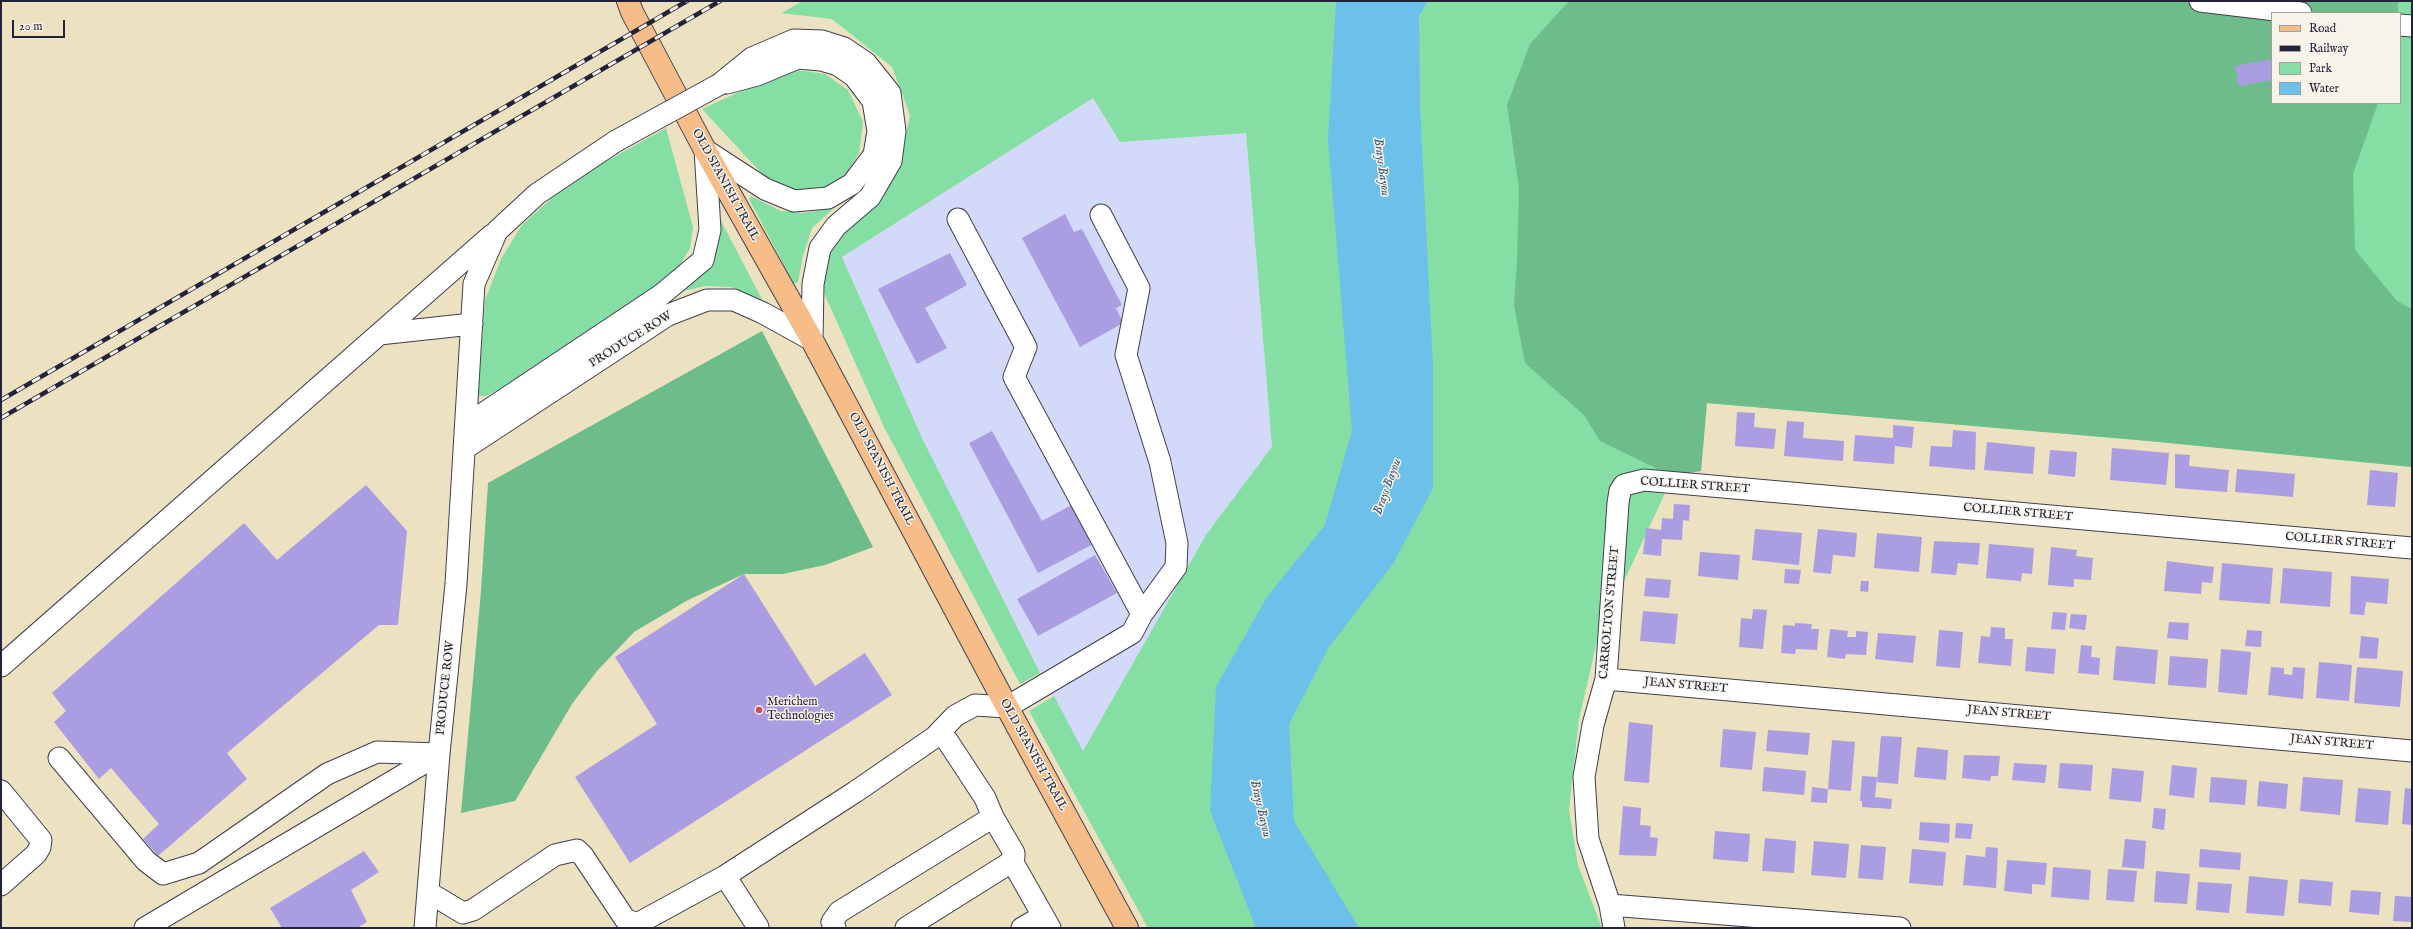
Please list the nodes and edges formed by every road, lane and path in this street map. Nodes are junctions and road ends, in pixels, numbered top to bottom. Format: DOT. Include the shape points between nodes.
graph roads {
  1 [pos="2200,1"];
  2 [pos="627,5"];
  3 [pos="2292,12"];
  4 [pos="2401,25"];
  5 [pos="2412,26"];
  6 [pos="720,84"];
  7 [pos="705,150"];
  8 [pos="1101,215"];
  9 [pos="958,219"];
  10 [pos="497,231"];
  11 [pos="472,324"];
  12 [pos="379,334"];
  13 [pos="812,340"];
  14 [pos="466,425"];
  15 [pos="464,448"];
  16 [pos="1624,485"];
  17 [pos="2412,548"];
  18 [pos="1142,614"];
  19 [pos="1,666"];
  20 [pos="1606,679"];
  21 [pos="1007,707"];
  22 [pos="941,731"];
  23 [pos="2412,751"];
  24 [pos="439,754"];
  25 [pos="59,758"];
  26 [pos="1,791"];
  27 [pos="993,817"];
  28 [pos="1012,861"];
  29 [pos="726,876"];
  30 [pos="1,884"];
  31 [pos="428,892"];
  32 [pos="1610,905"];
  33 [pos="1046,922"];
  34 [pos="758,927"];
  35 [pos="145,928"];
  36 [pos="425,928"];
  37 [pos="835,928"];
  38 [pos="906,928"];
  39 [pos="1022,928"];
  40 [pos="1127,928"];
  41 [pos="1614,928"];
  42 [pos="1900,928"];
  1 -- 3 [label="street"];
  2 -- 7 [label="main road, OLD SPANISH TRAIL"];
  4 -- 5 [label="street"];
  6 -- 7 [label="street, PRODUCE ROW" via="757,75 798,58 838,65 854,76 873,101 878,131 874,155 846,188 828,198 794,201 765,189"];
  6 -- 10 [label="street, PRODUCE ROW, bridge" via="616,141 537,194"];
  6 -- 13 [label="street, PRODUCE ROW" via="752,58 794,40 822,41 844,48 866,63 890,93 895,131 892,161 870,197 836,226 820,248 814,284"];
  7 -- 13 [label="main road, OLD SPANISH TRAIL"];
  7 -- 14 [label="street, PRODUCE ROW" via="710,230 703,260 661,294"];
  8 -- 18 [label="street" via="1139,288 1126,355 1160,462 1177,543 1176,567"];
  9 -- 18 [label="street" via="1026,347 1014,377"];
  10 -- 11 [label="street, PRODUCE ROW" via="474,284"];
  10 -- 12 [label="street"];
  11 -- 12 [label="street"];
  11 -- 14 [label="street, PRODUCE ROW"];
  12 -- 19 [label="street"];
  13 -- 15 [label="street, PRODUCE ROW" via="734,300 707,300 668,315"];
  13 -- 21 [label="main road, OLD SPANISH TRAIL"];
  14 -- 15 [label="street, PRODUCE ROW"];
  15 -- 24 [label="street, PRODUCE ROW" via="456,584"];
  16 -- 17 [label="street, COLLIER STREET" via="1644,480"];
  16 -- 20 [label="street, CARROLTON STREET" via="1618,503"];
  18 -- 21 [label="street" via="1132,633"];
  20 -- 23 [label="street, JEAN STREET"];
  20 -- 32 [label="street, CARROLTON STREET" via="1593,725 1584,778 1588,839"];
  21 -- 22 [label="street" via="975,705 955,716"];
  21 -- 40 [label="main road, OLD SPANISH TRAIL"];
  22 -- 27 [label="street" via="985,798"];
  22 -- 29 [label="street" via="855,792"];
  24 -- 25 [label="street" via="377,752 370,755 328,774 199,863 163,874 146,861"];
  24 -- 31 [label="street, PRODUCE ROW"];
  24 -- 35 [label="street"];
  26 -- 30 [label="street" via="41,840 36,854"];
  27 -- 28 [label="street" via="1014,853"];
  27 -- 37 [label="street" via="839,912 832,922"];
  28 -- 33 [label="street"];
  28 -- 38 [label="street"];
  29 -- 31 [label="street" via="637,924 625,919 577,850 555,855 473,910 463,913"];
  29 -- 34 [label="street"];
  31 -- 36 [label="street, PRODUCE ROW"];
  32 -- 41 [label="street, CARROLTON STREET"];
  32 -- 42 [label="street"];
  33 -- 39 [label="street"];
}
